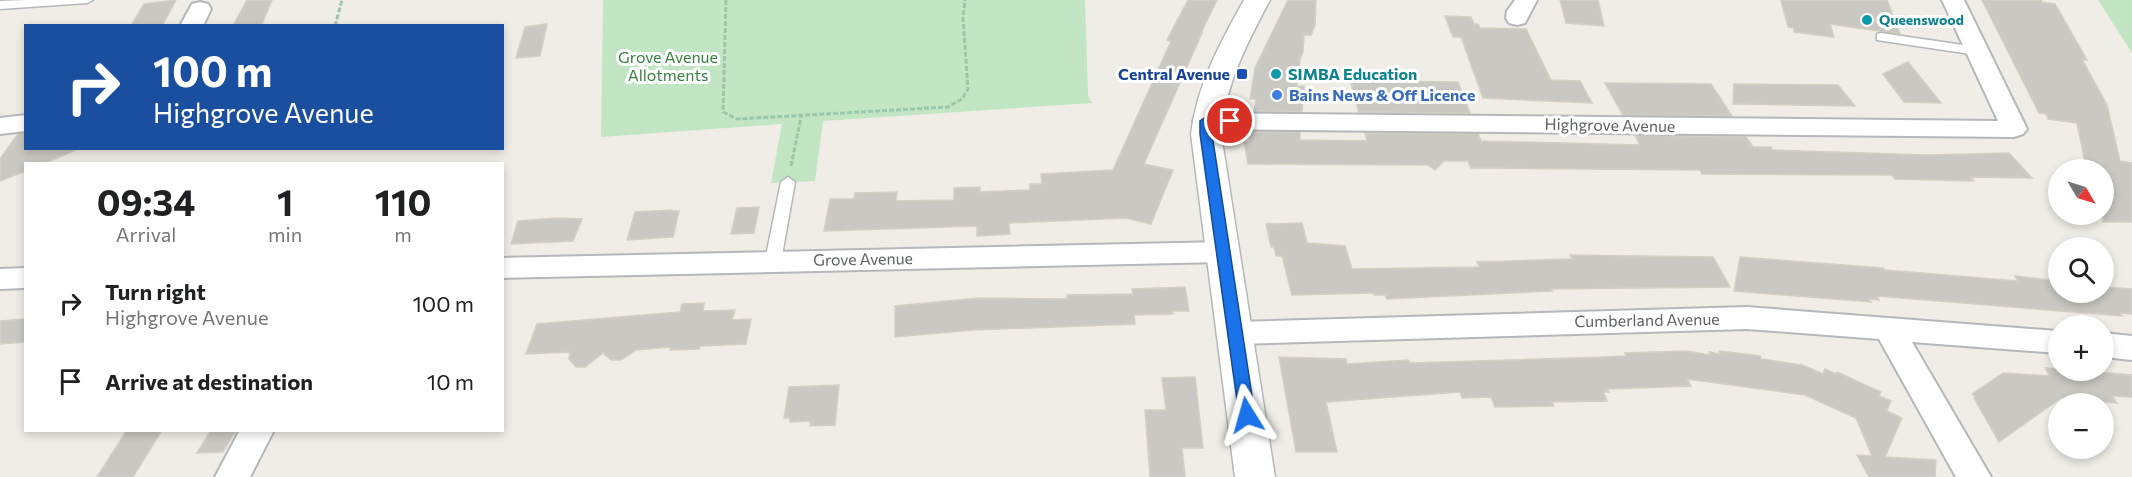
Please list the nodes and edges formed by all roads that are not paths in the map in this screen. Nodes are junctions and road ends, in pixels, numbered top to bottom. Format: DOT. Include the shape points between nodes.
graph roads {
  1 [pos="87,0"];
  2 [pos="1257,0"];
  3 [pos="1953,0"];
  4 [pos="0,5"];
  5 [pos="1881,37"];
  6 [pos="1977,51"];
  7 [pos="1206,121"];
  8 [pos="24,123"];
  9 [pos="0,126"];
  10 [pos="788,182"];
  11 [pos="1223,252"];
  12 [pos="773,261"];
  13 [pos="504,268"];
  14 [pos="24,278"];
  15 [pos="0,279"];
  16 [pos="1888,328"];
  17 [pos="1235,333"];
  18 [pos="2048,341"];
  19 [pos="2114,346"];
  20 [pos="2132,348"];
  21 [pos="256,432"];
  22 [pos="232,477"];
  23 [pos="1255,477"];
  24 [pos="1974,477"];
  1 -- 4 [label="lane"];
  2 -- 7 [label="street" via="1214,92"];
  3 -- 6 [label="street"];
  5 -- 6 [label="lane"];
  6 -- 7 [label="street, Highgrove Avenue" via="2014,129"];
  7 -- 11 [label="street"];
  8 -- 9 [label="street"];
  10 -- 12 [label="lane"];
  11 -- 12 [label="street, Grove Avenue"];
  11 -- 17 [label="street"];
  12 -- 13 [label="street, Grove Avenue"];
  14 -- 15 [label="street"];
  16 -- 17 [label="street, Cumberland Avenue" via="1708,318"];
  16 -- 18 [label="street, Cumberland Avenue"];
  16 -- 24 [label="street"];
  17 -- 23 [label="street"];
  19 -- 20 [label="street"];
  21 -- 22 [label="street"];
}
